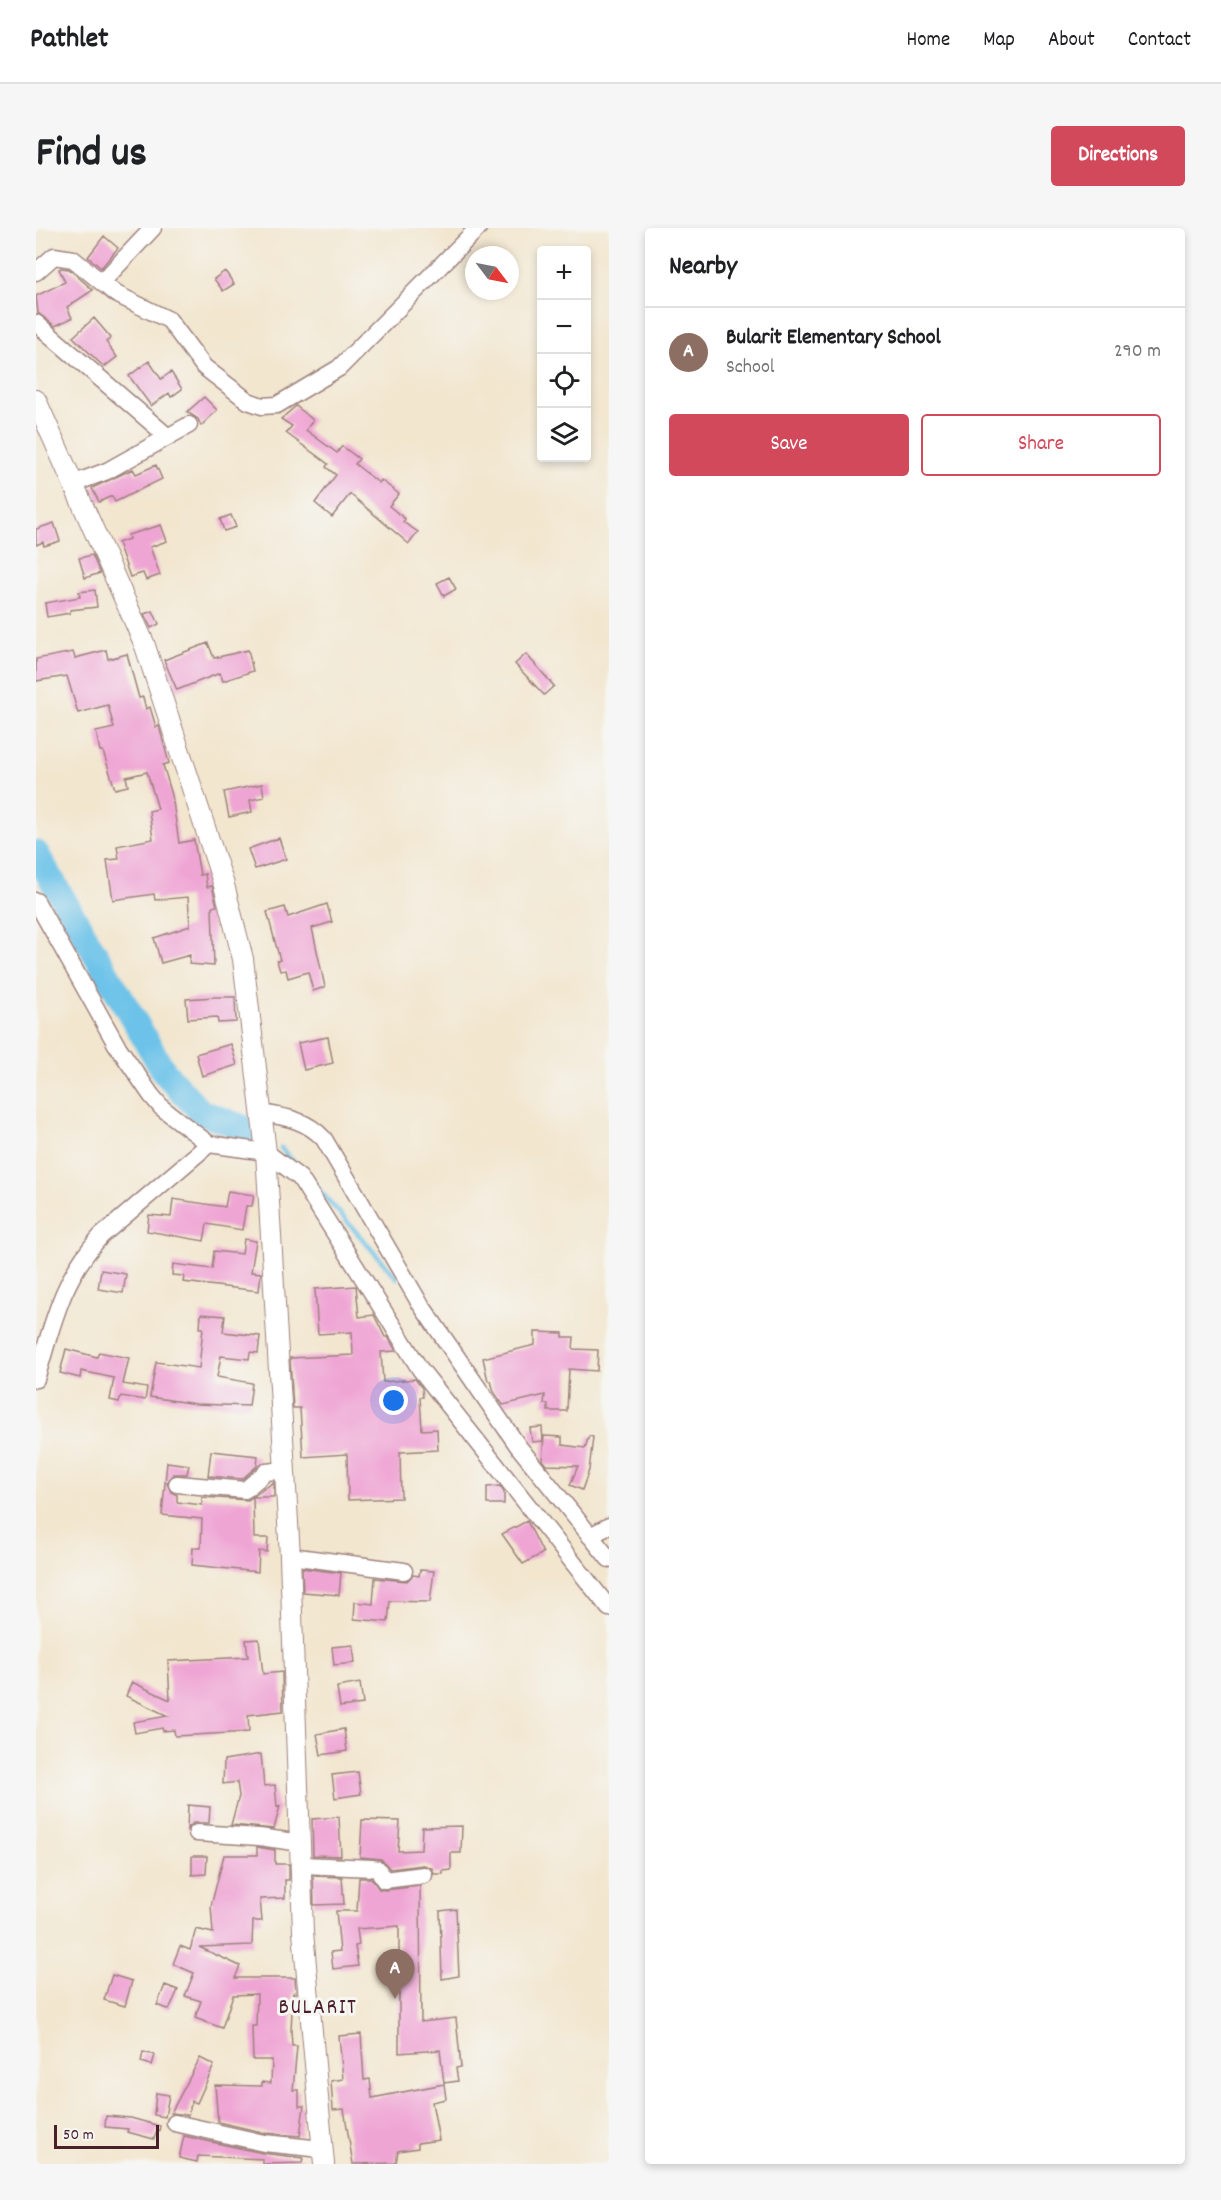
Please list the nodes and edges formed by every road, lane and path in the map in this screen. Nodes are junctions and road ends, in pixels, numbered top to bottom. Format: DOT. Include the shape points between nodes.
graph roads {
  1 [pos="153,228"];
  2 [pos="478,228"];
  3 [pos="36,272"];
  4 [pos="102,282"];
  5 [pos="36,323"];
  6 [pos="36,400"];
  7 [pos="189,425"];
  8 [pos="167,436"];
  9 [pos="75,483"];
  10 [pos="36,901"];
  11 [pos="262,1113"];
  12 [pos="209,1144"];
  13 [pos="266,1152"];
  14 [pos="36,1379"];
  15 [pos="285,1470"];
  16 [pos="177,1484"];
  17 [pos="609,1526"];
  18 [pos="590,1536"];
  19 [pos="290,1556"];
  20 [pos="609,1559"];
  21 [pos="404,1570"];
  22 [pos="609,1608"];
  23 [pos="197,1833"];
  24 [pos="302,1843"];
  25 [pos="302,1865"];
  26 [pos="424,1875"];
  27 [pos="175,2123"];
  28 [pos="323,2157"];
  1 -- 4 [label="street"];
  2 -- 4 [label="street" via="339,369 277,405 262,406 248,401 204,367 169,320 116,294"];
  3 -- 4 [label="street" via="54,256 63,256 73,259"];
  5 -- 8 [label="street"];
  6 -- 9 [label="street"];
  7 -- 8 [label="street"];
  8 -- 9 [label="street" via="107,471"];
  9 -- 11 [label="street" via="144,643 236,926"];
  10 -- 12 [label="street" via="139,1079 162,1108"];
  11 -- 13 [label="street"];
  11 -- 18 [label="street" via="299,1121 324,1139 419,1302 518,1446"];
  12 -- 13 [label="street"];
  12 -- 14 [label="street" via="86,1252 63,1293"];
  13 -- 15 [label="street"];
  13 -- 22 [label="street" via="300,1178 420,1369"];
  15 -- 16 [label="street" via="266,1472 245,1490"];
  15 -- 19 [label="street"];
  17 -- 18 [label="street"];
  18 -- 20 [label="street"];
  19 -- 21 [label="street"];
  19 -- 24 [label="street"];
  23 -- 24 [label="street"];
  24 -- 25 [label="street"];
  25 -- 26 [label="street" via="374,1868 384,1880"];
  25 -- 28 [label="street" via="304,1943"];
  27 -- 28 [label="street"];
}
